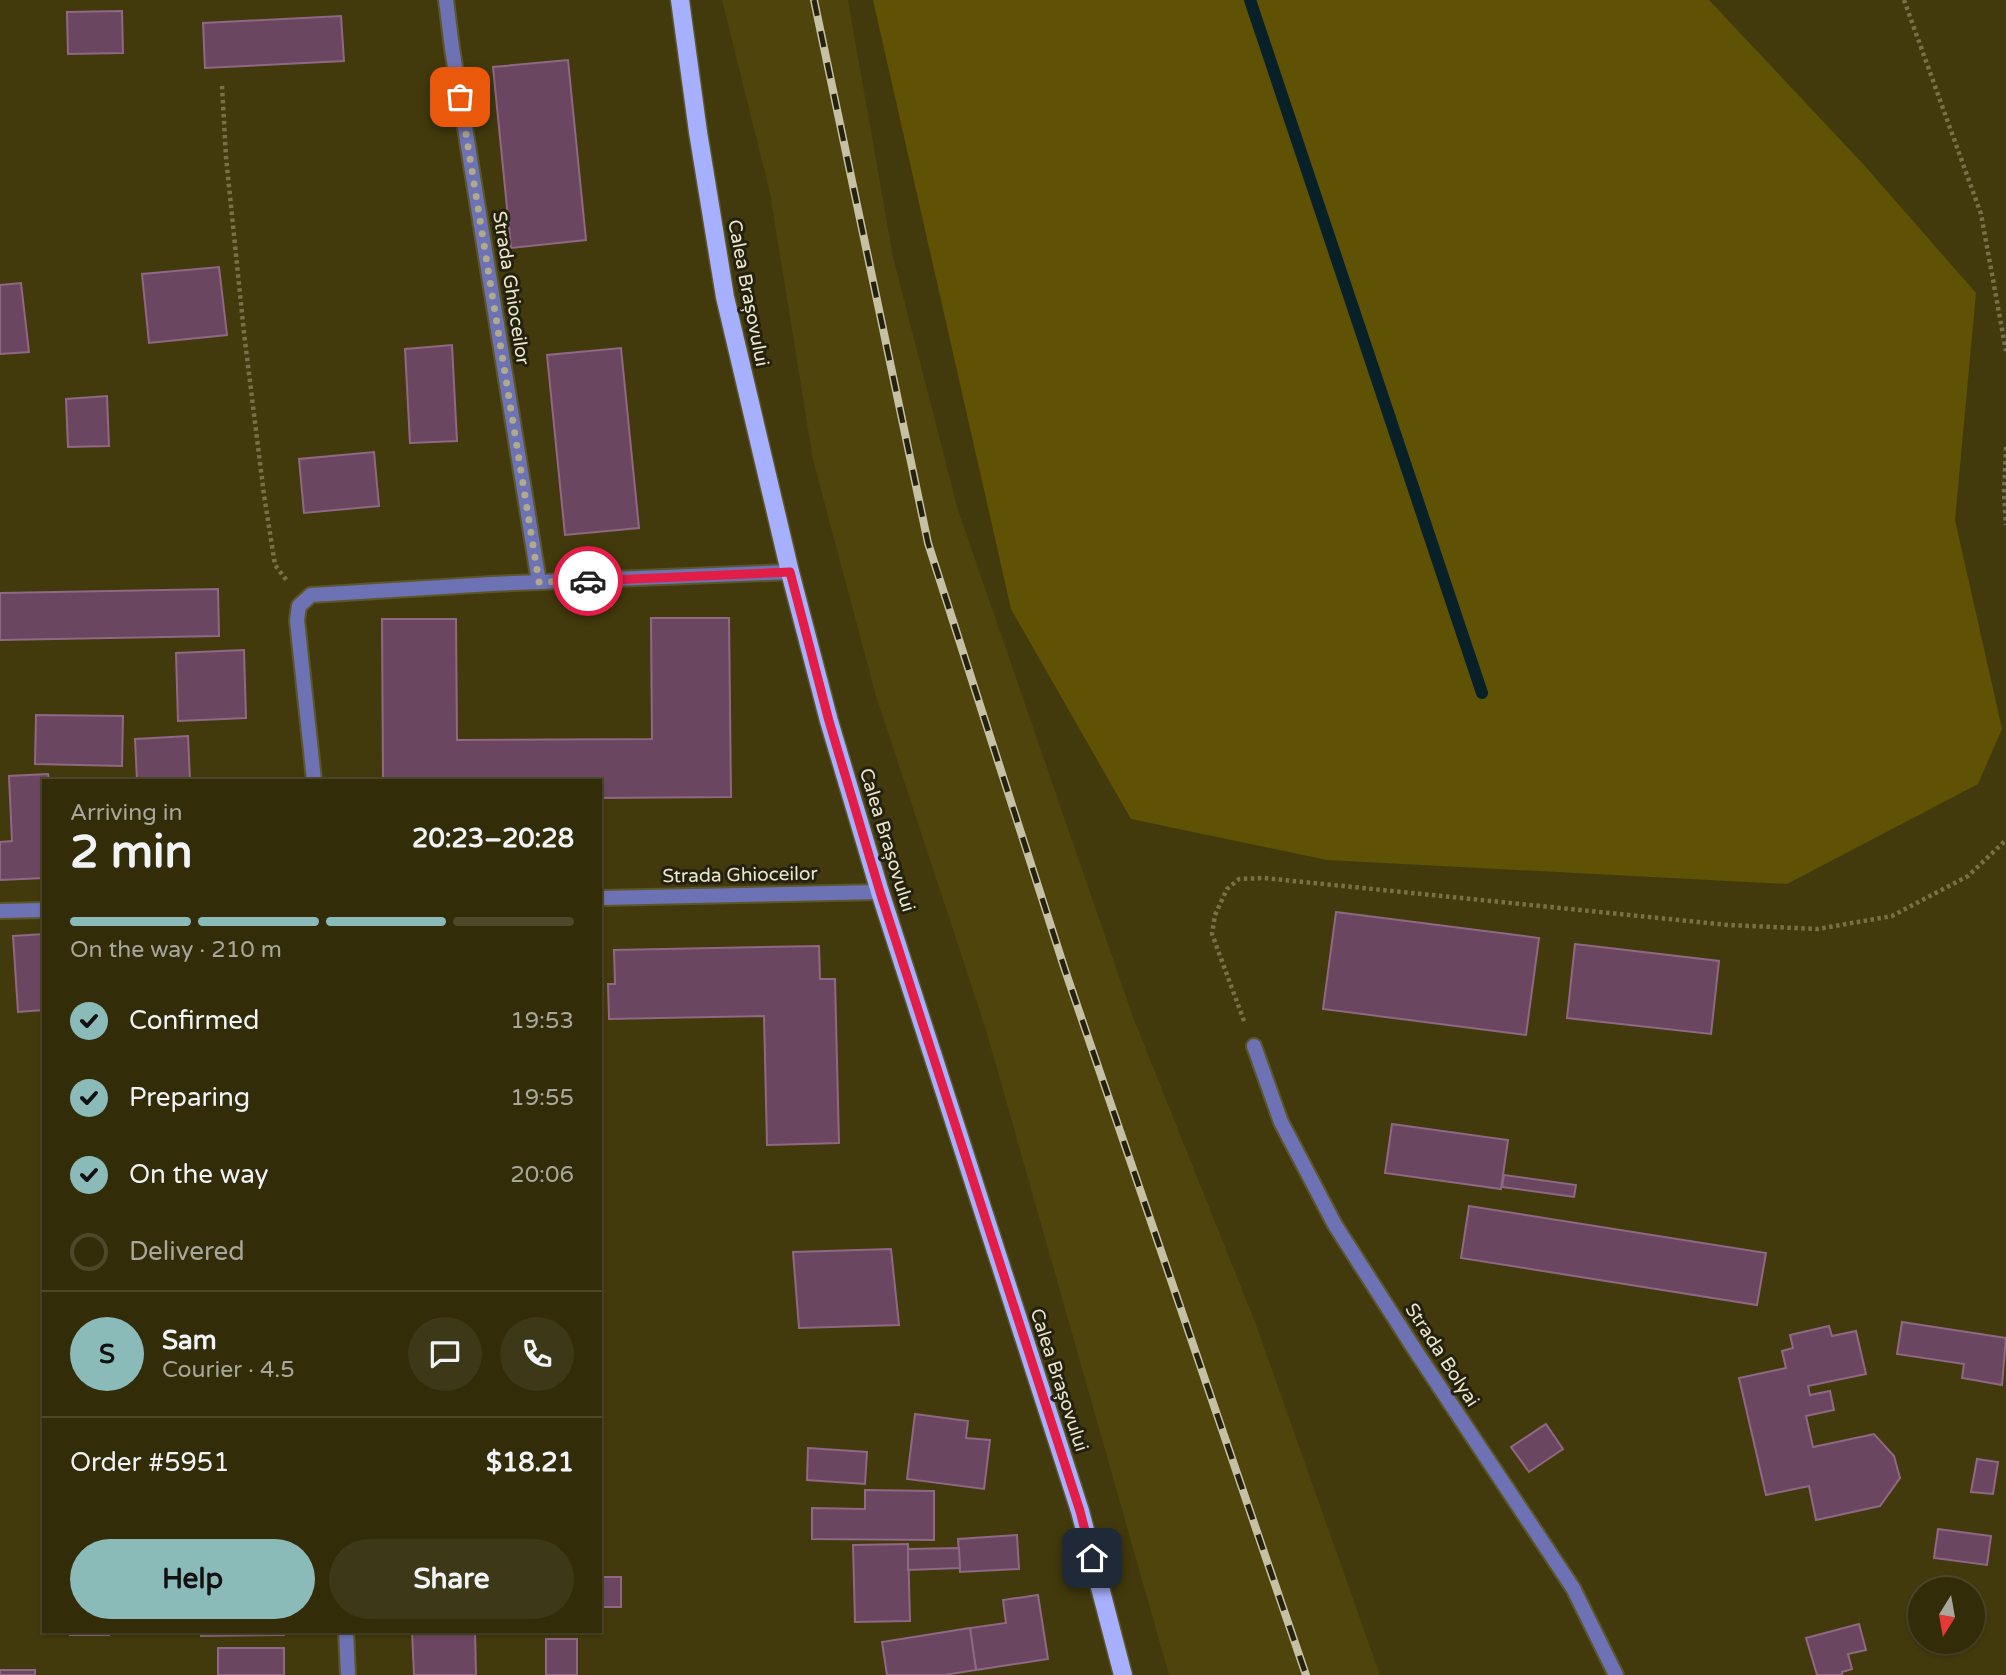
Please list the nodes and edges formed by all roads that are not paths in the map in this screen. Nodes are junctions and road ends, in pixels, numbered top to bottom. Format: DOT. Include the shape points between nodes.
graph roads {
  1 [pos="446,0"];
  2 [pos="680,0"];
  3 [pos="790,572"];
  4 [pos="539,582"];
  5 [pos="314,779"];
  6 [pos="880,892"];
  7 [pos="602,898"];
  8 [pos="42,910"];
  9 [pos="0,911"];
  10 [pos="1254,1046"];
  11 [pos="346,1633"];
  12 [pos="348,1675"];
  13 [pos="1123,1675"];
  14 [pos="1616,1675"];
  1 -- 4 [label="street, Strada Ghioceilor"];
  2 -- 3 [label="main road, Calea Brașovului" via="724,297"];
  3 -- 4 [label="street"];
  3 -- 6 [label="main road, Calea Brașovului"];
  4 -- 5 [label="street" via="311,595 299,606 297,620"];
  6 -- 7 [label="street, Strada Ghioceilor"];
  6 -- 13 [label="main road, Calea Brașovului" via="1080,1511"];
  8 -- 9 [label="street"];
  10 -- 14 [label="street, Strada Bolyai" via="1281,1122 1335,1225 1573,1588"];
  11 -- 12 [label="street"];
}
